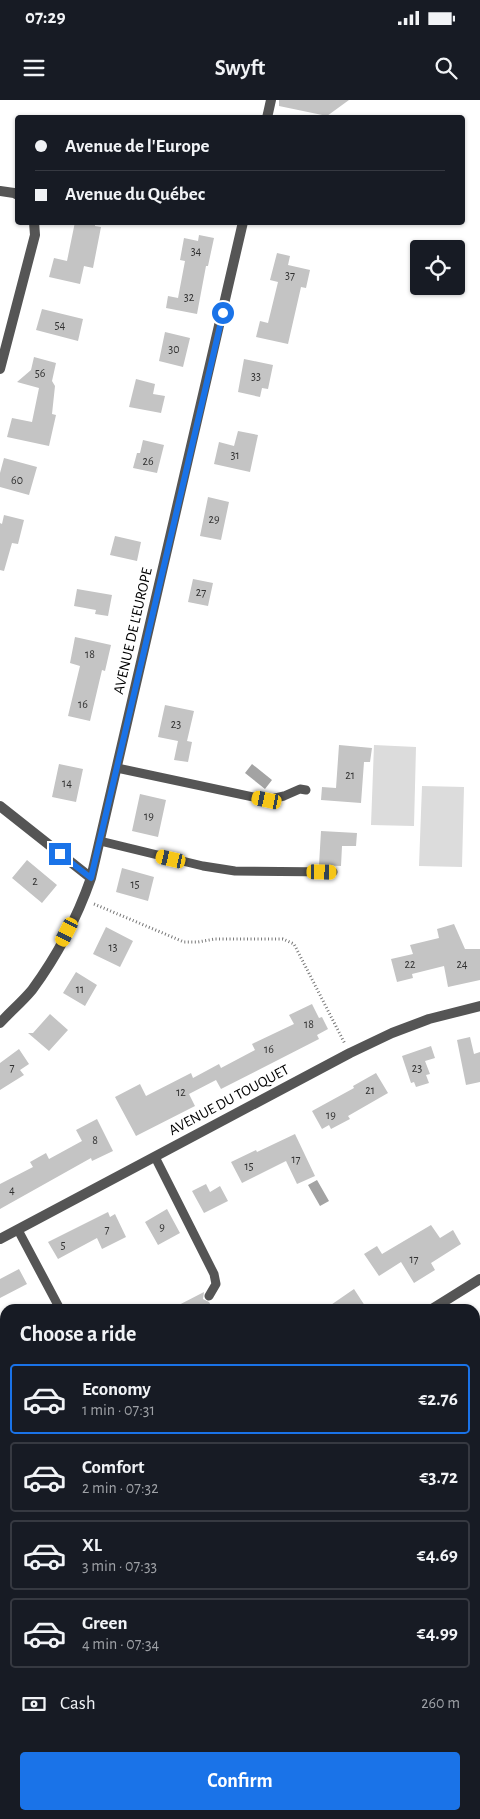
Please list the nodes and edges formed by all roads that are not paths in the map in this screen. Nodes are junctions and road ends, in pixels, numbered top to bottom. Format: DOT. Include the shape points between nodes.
graph roads {
  1 [pos="271,100"];
  2 [pos="268,115"];
  3 [pos="0,192"];
  4 [pos="15,194"];
  5 [pos="34,225"];
  6 [pos="242,225"];
  7 [pos="0,368"];
  8 [pos="117,768"];
  9 [pos="306,790"];
  10 [pos="0,806"];
  11 [pos="100,841"];
  12 [pos="333,872"];
  13 [pos="91,878"];
  14 [pos="480,1006"];
  15 [pos="0,1023"];
  16 [pos="155,1157"];
  17 [pos="18,1230"];
  18 [pos="0,1239"];
  19 [pos="480,1279"];
  20 [pos="209,1296"];
  21 [pos="57,1304"];
  22 [pos="440,1304"];
  1 -- 2 [label="street"];
  3 -- 4 [label="street"];
  5 -- 7 [label="street" via="35,235"];
  6 -- 8 [label="street, AVENUE DE L'EUROPE"];
  8 -- 9 [label="lane" via="267,800"];
  8 -- 11 [label="street, AVENUE DE L'EUROPE"];
  10 -- 13 [label="street"];
  11 -- 12 [label="lane" via="235,871"];
  11 -- 13 [label="street, AVENUE DE L'EUROPE"];
  13 -- 15 [label="street, AVENUE DE L'EUROPE" via="59,948 31,991"];
  14 -- 16 [label="street, AVENUE DU TOUQUET" via="429,1019 392,1033"];
  16 -- 17 [label="street, AVENUE DU TOUQUET"];
  16 -- 20 [label="lane" via="214,1274 216,1284"];
  17 -- 18 [label="street, AVENUE DU TOUQUET"];
  17 -- 21 [label="lane"];
  19 -- 22 [label="street"];
}
